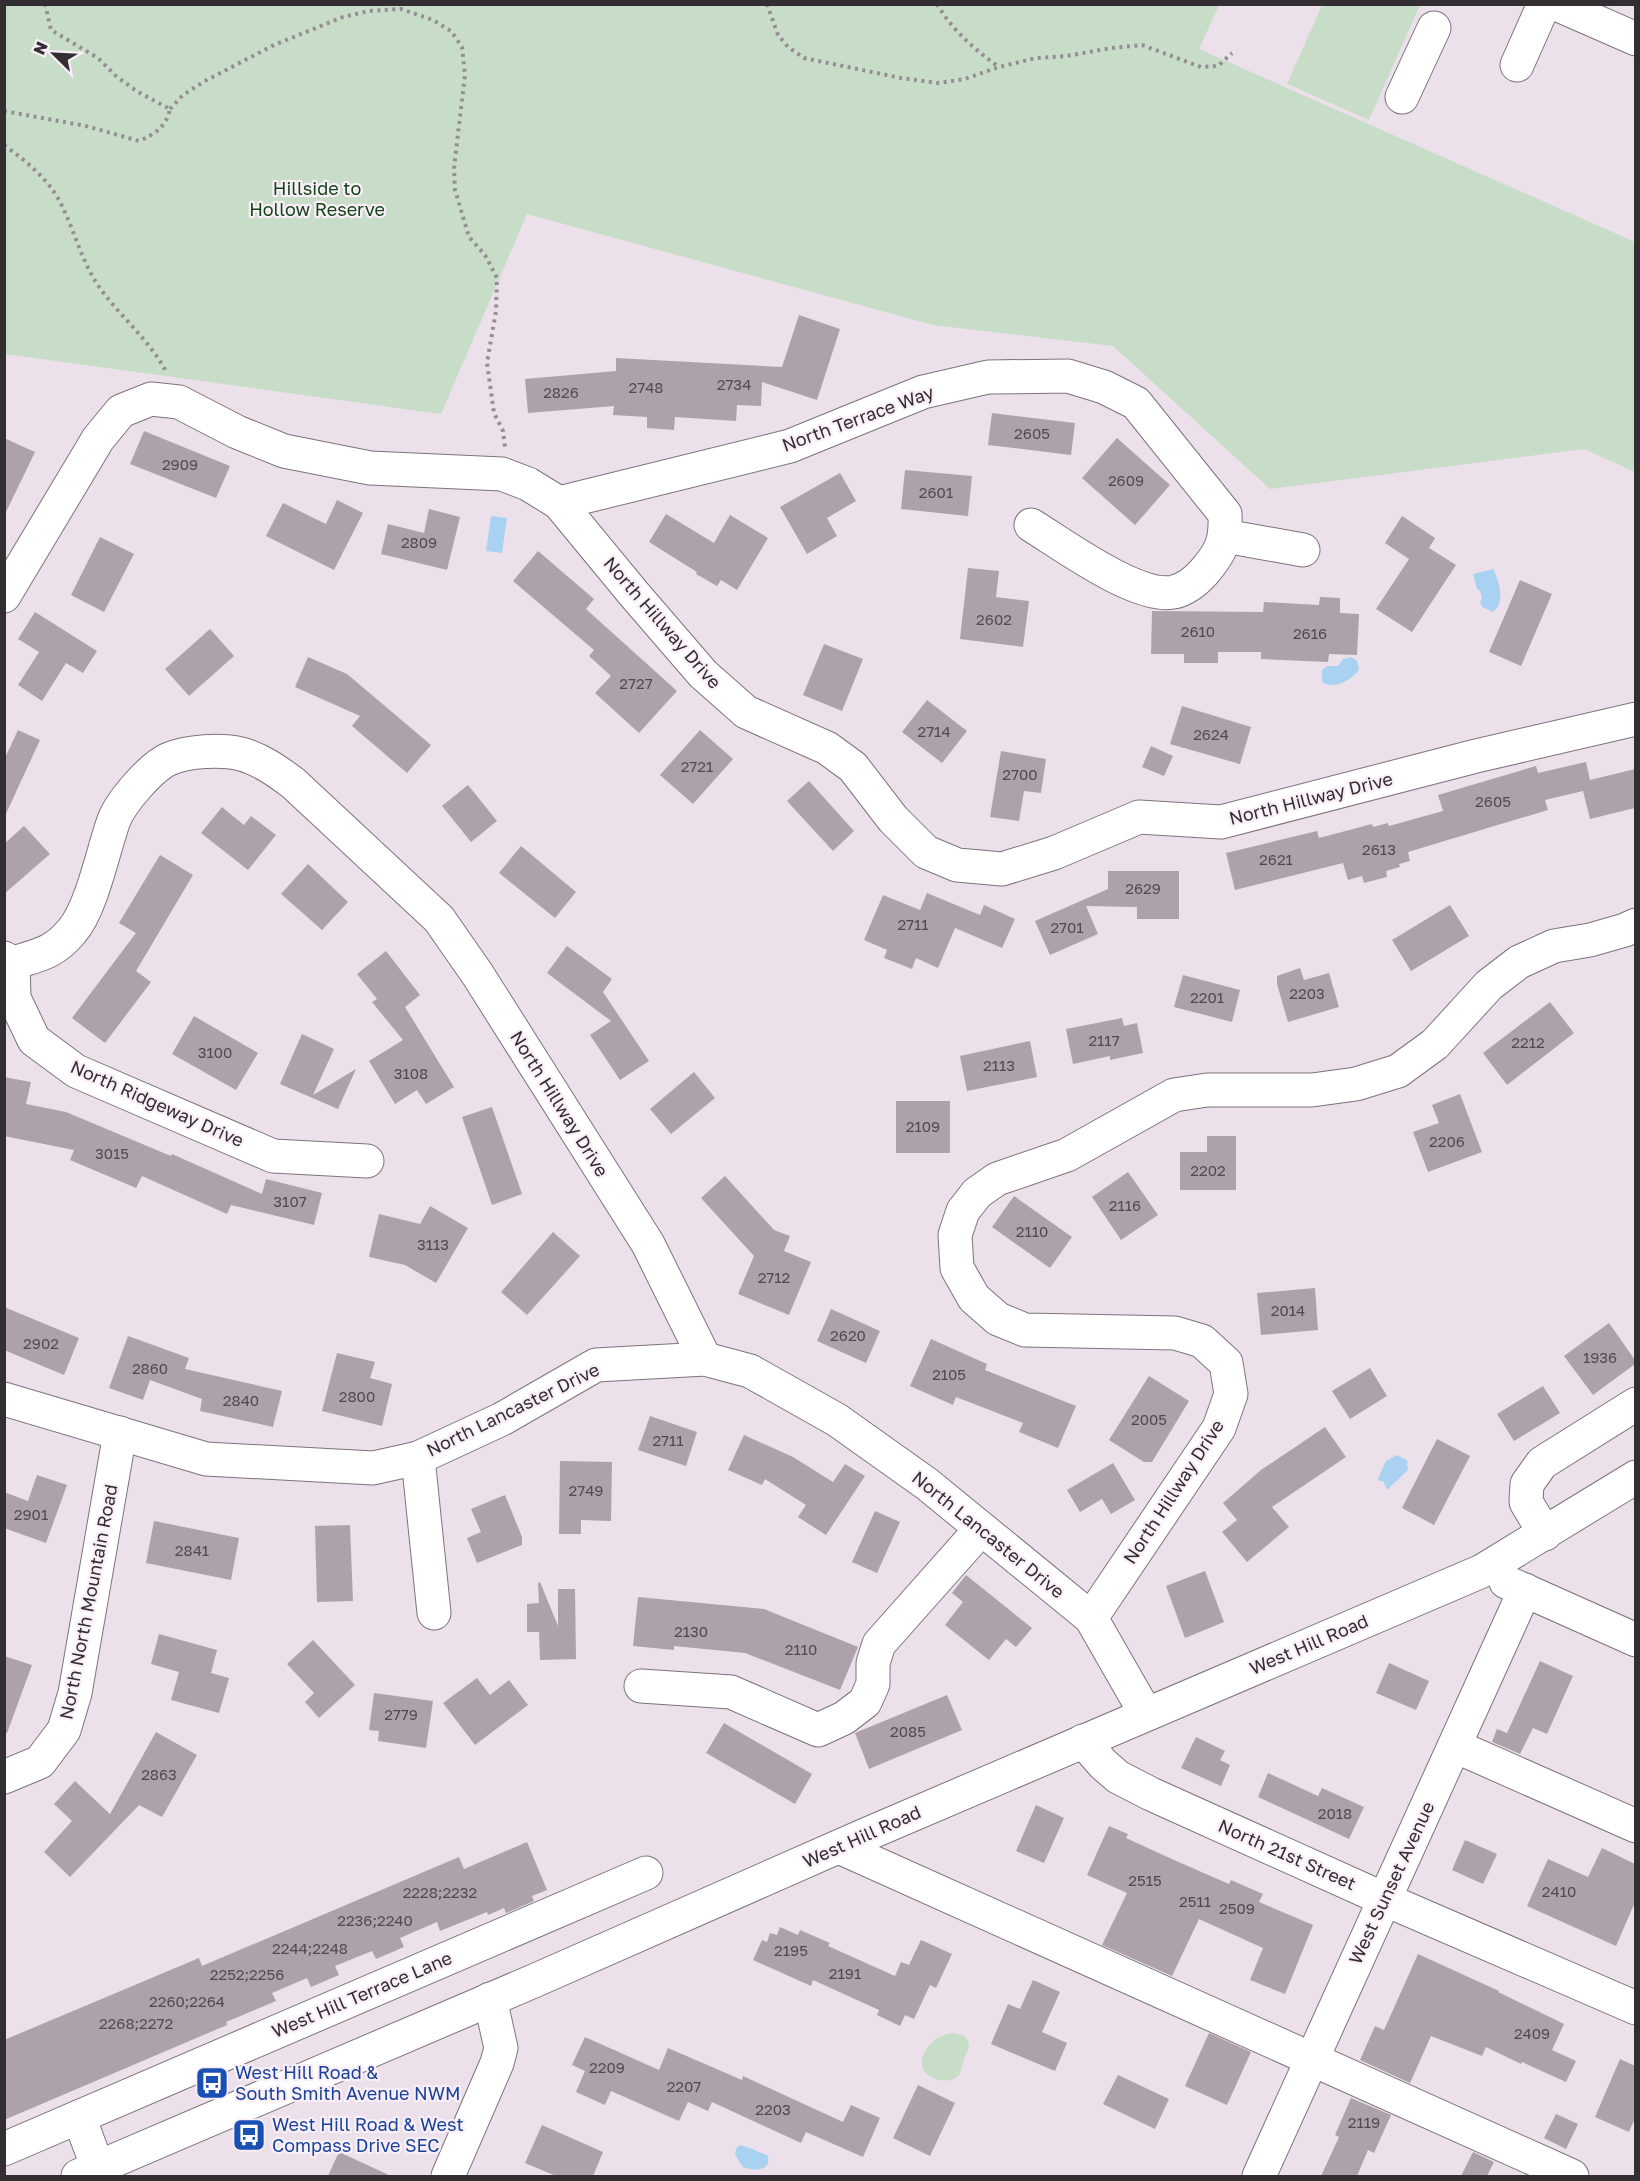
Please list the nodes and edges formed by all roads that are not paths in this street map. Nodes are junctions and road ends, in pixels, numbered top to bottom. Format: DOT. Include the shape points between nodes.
graph roads {
  1 [pos="1544,4"];
  2 [pos="1556,4"];
  3 [pos="1434,28"];
  4 [pos="1635,39"];
  5 [pos="1517,65"];
  6 [pos="1402,98"];
  7 [pos="559,503"];
  8 [pos="1031,525"];
  9 [pos="1225,536"];
  10 [pos="1303,550"];
  11 [pos="4,596"];
  12 [pos="1635,718"];
  13 [pos="1635,925"];
  14 [pos="9,961"];
  15 [pos="367,1161"];
  16 [pos="705,1359"];
  17 [pos="4,1400"];
  18 [pos="1635,1404"];
  19 [pos="120,1433"];
  20 [pos="418,1458"];
  21 [pos="1635,1476"];
  22 [pos="981,1529"];
  23 [pos="1545,1534"];
  24 [pos="1482,1571"];
  25 [pos="1525,1590"];
  26 [pos="434,1613"];
  27 [pos="1091,1618"];
  28 [pos="1635,1640"];
  29 [pos="641,1686"];
  30 [pos="1146,1714"];
  31 [pos="1083,1741"];
  32 [pos="1455,1746"];
  33 [pos="4,1777"];
  34 [pos="1635,1826"];
  35 [pos="839,1846"];
  36 [pos="646,1873"];
  37 [pos="1384,1899"];
  38 [pos="490,2000"];
  39 [pos="1635,2008"];
  40 [pos="1312,2060"];
  41 [pos="79,2117"];
  42 [pos="4,2149"];
  43 [pos="88,2172"];
  44 [pos="448,2176"];
  45 [pos="1259,2176"];
  46 [pos="1572,2176"];
  1 -- 5 [label="street"];
  2 -- 4 [label="street"];
  3 -- 6 [label="street"];
  7 -- 9 [label="street, North Terrace Way" via="790,446 923,392 988,377 1068,376 1104,387 1136,403 1224,514"];
  7 -- 11 [label="street, North Hillway Drive" via="502,474 370,468 284,451 178,402 151,399 121,411 98,439"];
  7 -- 12 [label="street, North Hillway Drive" via="703,674 746,712 836,754 853,767 893,819 926,852 957,865 1002,869 1054,854 1139,818 1221,822"];
  8 -- 9 [label="street" via="1144,590 1173,592 1195,582 1216,558"];
  9 -- 10 [label="street"];
  13 -- 27 [label="street, North Hillway Drive" via="1590,940 1554,946 1518,962 1489,985 1436,1044 1398,1071 1356,1084 1312,1090 1207,1090 1174,1095 1067,1155 997,1179 977,1192 963,1211 955,1235 957,1268 974,1298 998,1319 1025,1330 1175,1333 1202,1341 1226,1363 1231,1394 1219,1428"];
  14 -- 15 [label="street, North Ridgeway Drive" via="14,998 34,1040 76,1071 273,1156"];
  14 -- 16 [label="street, North Hillway Drive" via="50,952 74,930 115,817 137,785 168,759 201,752 241,754 268,765 293,783 439,919 648,1244"];
  16 -- 20 [label="street, North Lancaster Drive" via="596,1365 502,1419"];
  16 -- 22 [label="street, North Lancaster Drive" via="750,1371 837,1420 927,1484"];
  17 -- 19 [label="street, North Lancaster Drive"];
  18 -- 23 [label="street" via="1542,1463 1527,1484 1526,1502"];
  19 -- 20 [label="street, North Lancaster Drive" via="206,1459 373,1468"];
  19 -- 33 [label="street, North North Mountain Road" via="75,1693 64,1730 40,1762"];
  20 -- 26 [label="street"];
  21 -- 23 [label="street, West Hill Road"];
  22 -- 27 [label="street, North Lancaster Drive"];
  22 -- 29 [label="street" via="879,1644 873,1663 873,1684 865,1702 836,1722 818,1730 731,1692"];
  23 -- 24 [label="street, West Hill Road"];
  24 -- 25 [label="street"];
  24 -- 30 [label="street, West Hill Road"];
  25 -- 28 [label="street"];
  25 -- 32 [label="street, West Sunset Avenue"];
  27 -- 30 [label="street, North Lancaster Drive"];
  30 -- 31 [label="street, West Hill Road"];
  31 -- 35 [label="street, West Hill Road"];
  31 -- 37 [label="street, North 21st Street" via="1118,1777"];
  32 -- 34 [label="street"];
  32 -- 37 [label="street, West Sunset Avenue"];
  35 -- 38 [label="street, West Hill Road"];
  35 -- 40 [label="street"];
  36 -- 41 [label="street, West Hill Terrace Lane"];
  37 -- 39 [label="street, North 21st Street"];
  37 -- 40 [label="street, West Sunset Avenue"];
  38 -- 43 [label="street, West Hill Road"];
  38 -- 44 [label="street" via="501,2048"];
  40 -- 45 [label="street, West Sunset Avenue"];
  40 -- 46 [label="street"];
  41 -- 42 [label="street, West Hill Terrace Lane"];
  41 -- 43 [label="street"];
}
